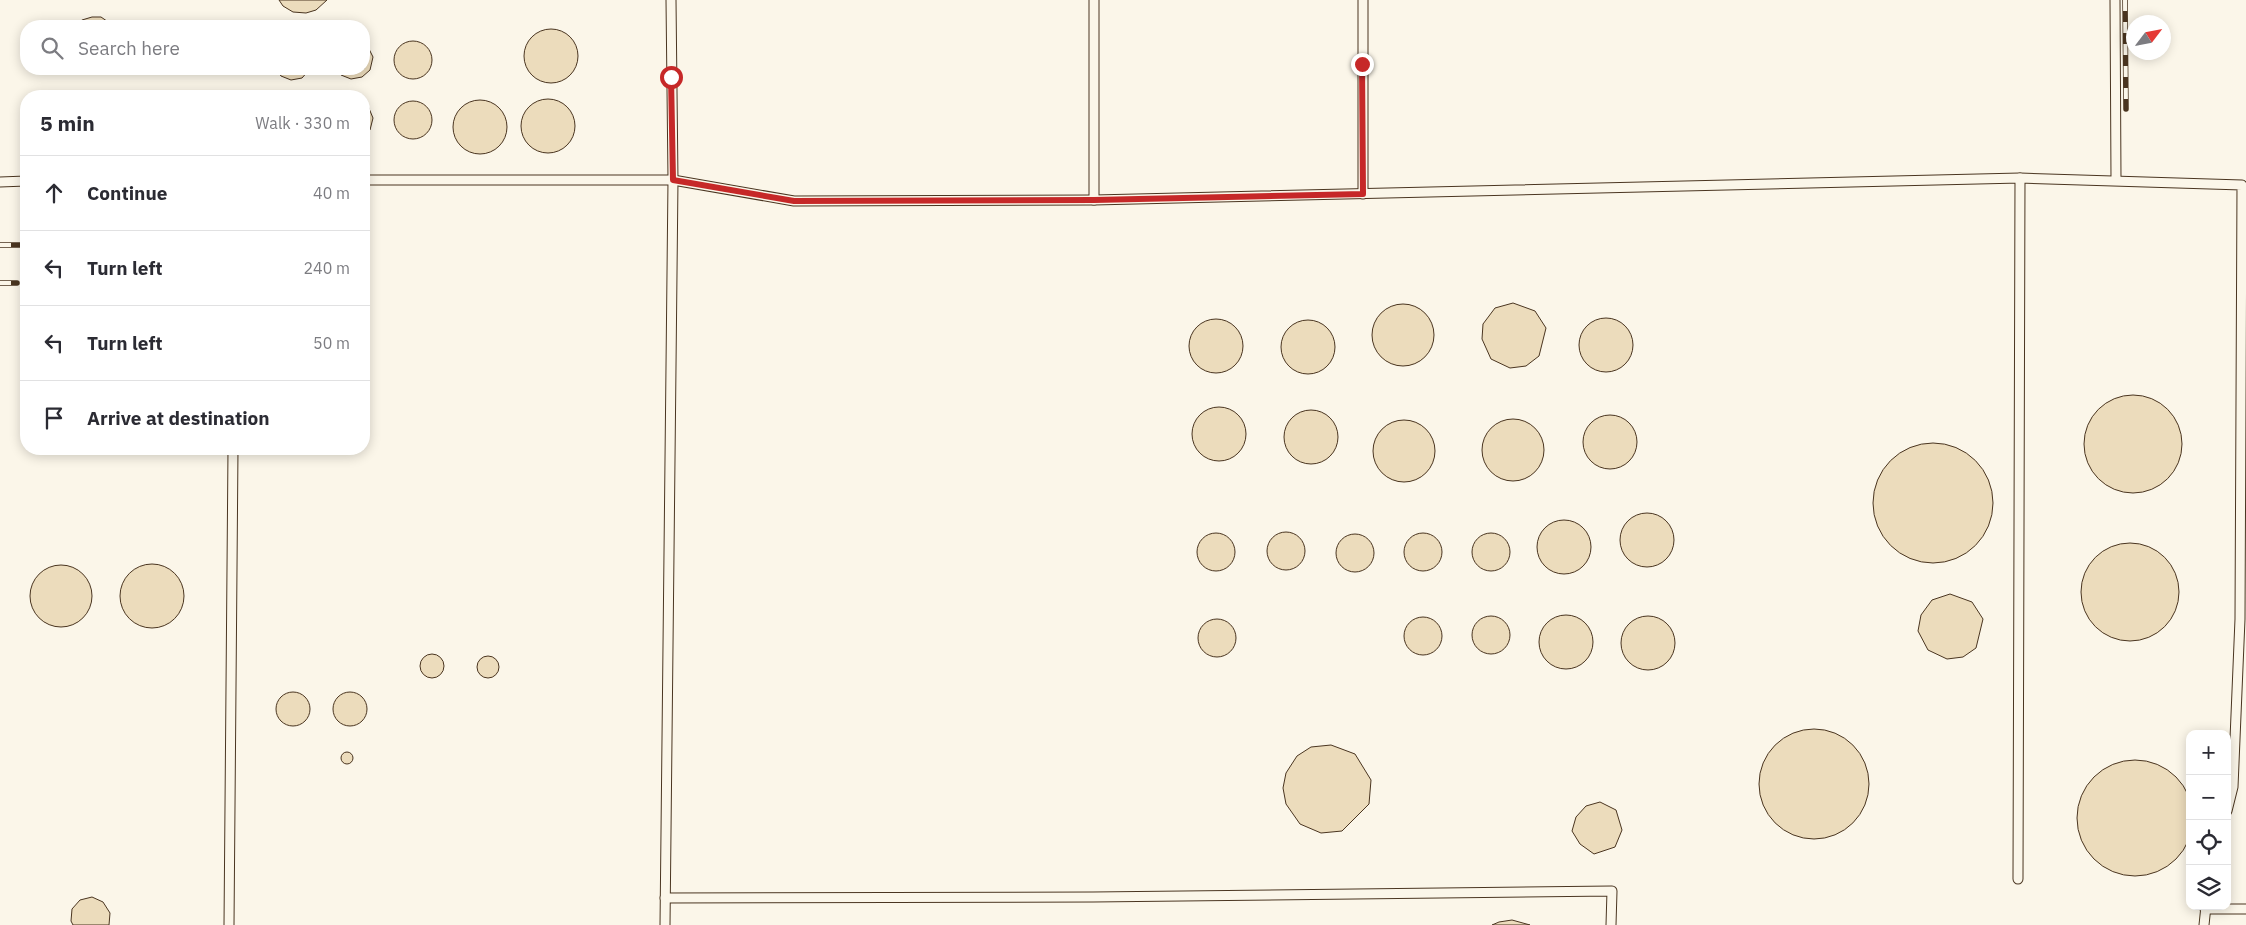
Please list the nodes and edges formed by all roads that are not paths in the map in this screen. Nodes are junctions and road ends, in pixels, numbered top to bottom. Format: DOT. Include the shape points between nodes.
graph roads {
  1 [pos="671,0"];
  2 [pos="1094,0"];
  3 [pos="1363,0"];
  4 [pos="2115,0"];
  5 [pos="2020,178"];
  6 [pos="370,180"];
  7 [pos="673,180"];
  8 [pos="2116,180"];
  9 [pos="20,181"];
  10 [pos="0,182"];
  11 [pos="2244,185"];
  12 [pos="1363,194"];
  13 [pos="1094,200"];
  14 [pos="233,455"];
  15 [pos="2231,796"];
  16 [pos="2018,879"];
  17 [pos="665,898"];
  18 [pos="2231,909"];
  19 [pos="2246,909"];
  20 [pos="2205,910"];
  21 [pos="229,925"];
  22 [pos="665,925"];
  23 [pos="1611,925"];
  24 [pos="2204,925"];
  1 -- 7 [label="lane"];
  2 -- 13 [label="lane"];
  3 -- 12 [label="lane"];
  4 -- 8 [label="lane"];
  5 -- 8 [label="lane"];
  5 -- 12 [label="lane"];
  5 -- 16 [label="lane"];
  6 -- 7 [label="lane"];
  7 -- 13 [label="lane" via="794,201"];
  7 -- 17 [label="lane"];
  8 -- 11 [label="lane"];
  9 -- 10 [label="lane"];
  11 -- 15 [label="lane" via="2240,620"];
  12 -- 13 [label="lane"];
  14 -- 21 [label="lane"];
  17 -- 22 [label="lane"];
  17 -- 23 [label="lane" via="1612,892"];
  18 -- 19 [label="lane"];
  20 -- 24 [label="lane"];
}
